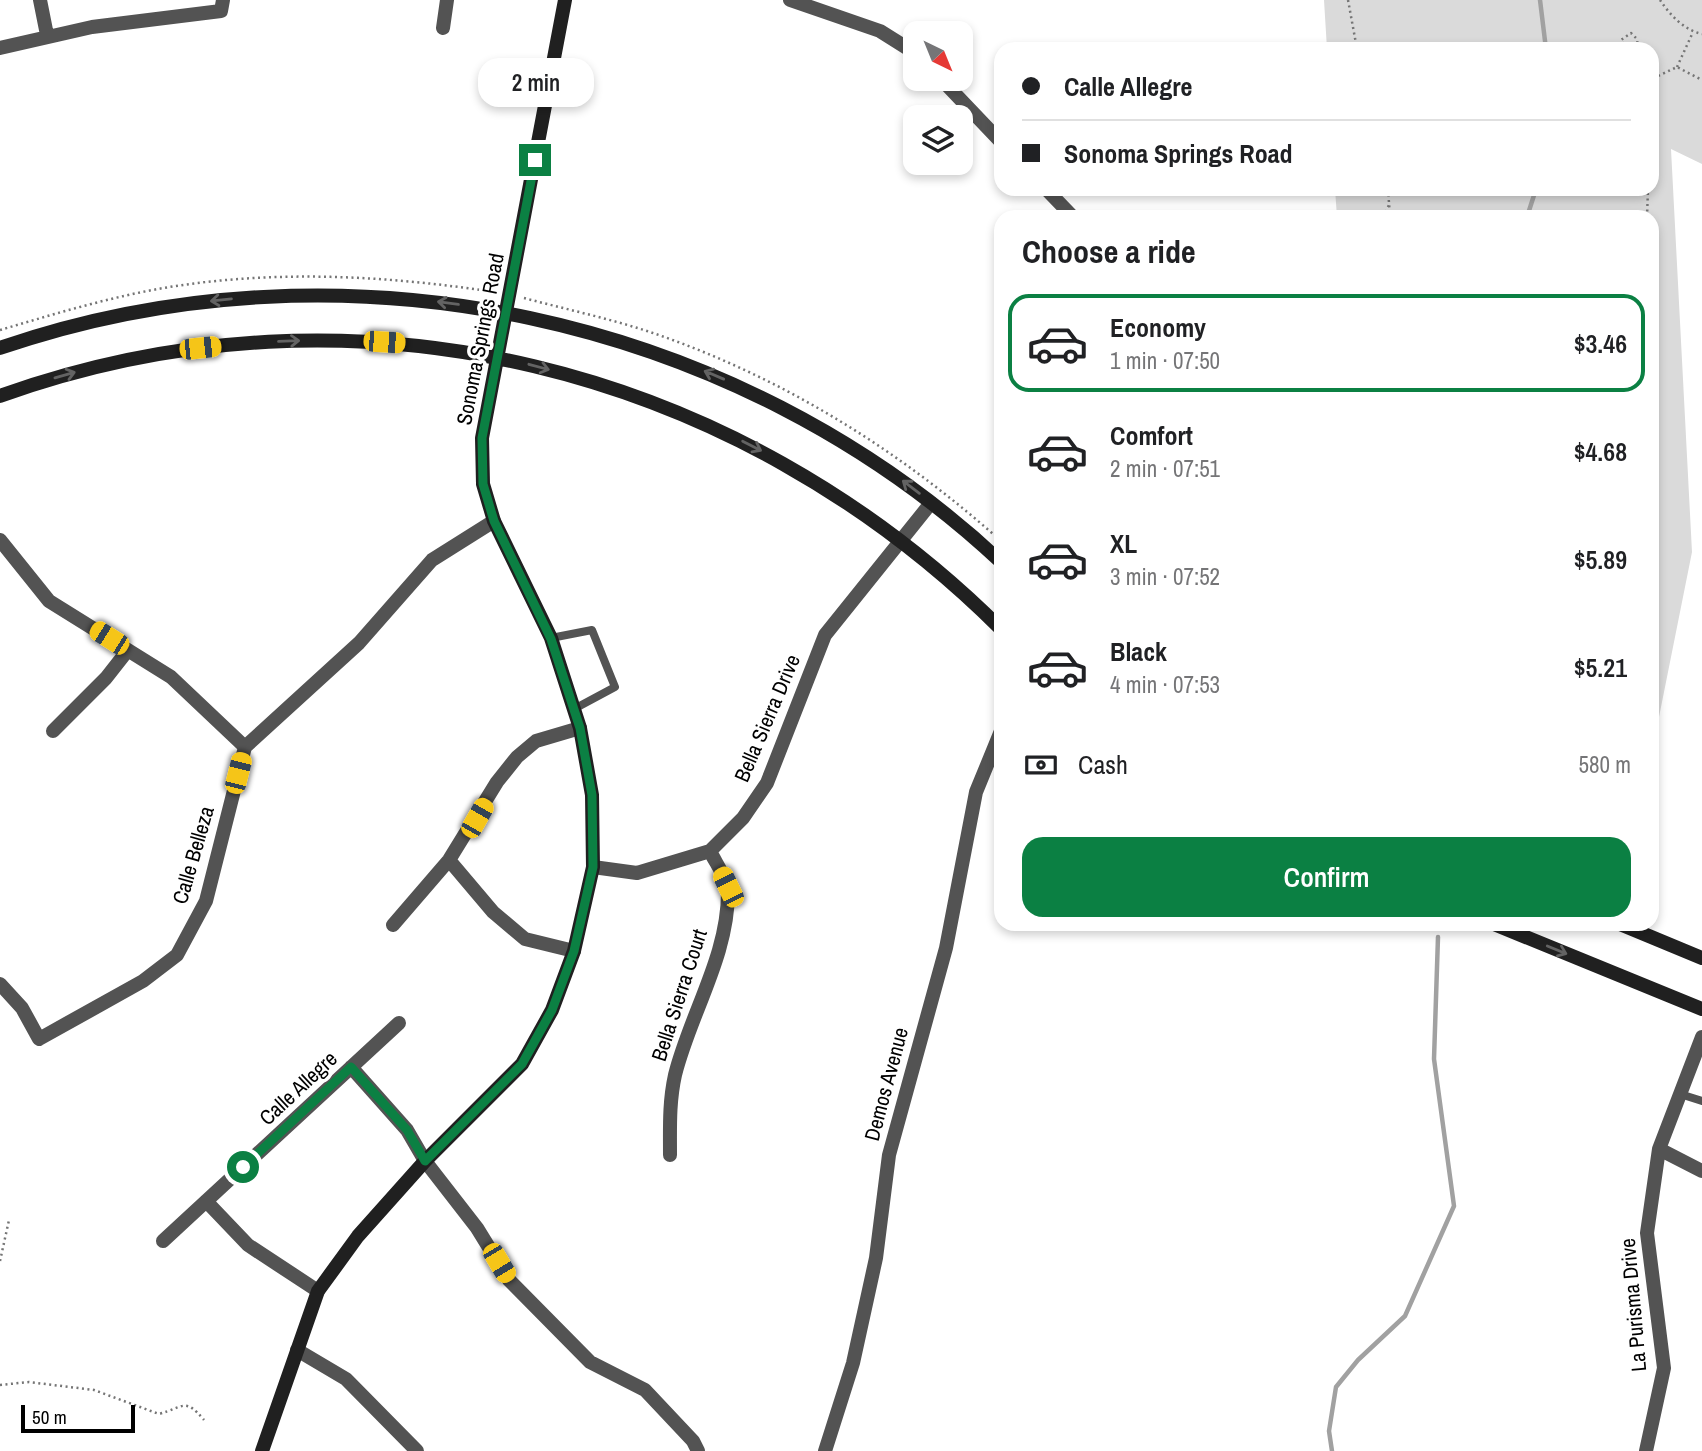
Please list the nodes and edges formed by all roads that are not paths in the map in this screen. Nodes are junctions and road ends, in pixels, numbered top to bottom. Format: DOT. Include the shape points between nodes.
graph roads {
  1 [pos="40,0"];
  2 [pos="223,0"];
  3 [pos="447,0"];
  4 [pos="565,0"];
  5 [pos="790,0"];
  6 [pos="443,28"];
  7 [pos="47,35"];
  8 [pos="903,45"];
  9 [pos="0,48"];
  10 [pos="952,91"];
  11 [pos="994,135"];
  12 [pos="1053,196"];
  13 [pos="1066,210"];
  14 [pos="507,313"];
  15 [pos="0,348"];
  16 [pos="497,358"];
  17 [pos="0,396"];
  18 [pos="931,503"];
  19 [pos="494,521"];
  20 [pos="0,540"];
  21 [pos="901,541"];
  22 [pos="994,556"];
  23 [pos="994,622"];
  24 [pos="551,639"];
  25 [pos="128,650"];
  26 [pos="574,709"];
  27 [pos="580,728"];
  28 [pos="53,731"];
  29 [pos="994,746"];
  30 [pos="244,747"];
  31 [pos="710,851"];
  32 [pos="449,860"];
  33 [pos="593,867"];
  34 [pos="393,925"];
  35 [pos="1511,931"];
  36 [pos="1637,931"];
  37 [pos="574,951"];
  38 [pos="1702,958"];
  39 [pos="0,984"];
  40 [pos="1702,1009"];
  41 [pos="399,1023"];
  42 [pos="1702,1037"];
  43 [pos="351,1067"];
  44 [pos="1680,1094"];
  45 [pos="1702,1101"];
  46 [pos="1659,1149"];
  47 [pos="670,1155"];
  48 [pos="425,1161"];
  49 [pos="1702,1171"];
  50 [pos="206,1201"];
  51 [pos="163,1241"];
  52 [pos="318,1291"];
  53 [pos="297,1350"];
  54 [pos="262,1451"];
  55 [pos="417,1451"];
  56 [pos="698,1451"];
  57 [pos="825,1451"];
  58 [pos="1646,1451"];
  1 -- 7 [label="street"];
  2 -- 7 [label="street" via="221,11"];
  3 -- 6 [label="street"];
  4 -- 14 [label="main road, Sonoma Springs Road"];
  5 -- 8 [label="street" via="880,31"];
  7 -- 9 [label="street"];
  10 -- 11 [label="street"];
  12 -- 13 [label="street"];
  14 -- 15 [label="main road, one-way" via="377,296 236,299 124,314"];
  14 -- 16 [label="main road, Sonoma Springs Road"];
  18 -- 14 [label="main road, one-way" via="834,435 733,383 627,342"];
  17 -- 16 [label="main road, one-way" via="115,362 256,342 370,341"];
  16 -- 19 [label="main road, Sonoma Springs Road" via="482,438 483,484"];
  16 -- 21 [label="main road, one-way" via="602,384 707,424 810,478"];
  18 -- 21 [label="street, Bella Sierra Drive"];
  18 -- 22 [label="main road"];
  19 -- 24 [label="main road, Sonoma Springs Road"];
  19 -- 30 [label="street" via="432,561 359,643"];
  20 -- 25 [label="street" via="50,601"];
  21 -- 23 [label="main road"];
  21 -- 31 [label="street, Bella Sierra Drive" via="825,635 767,783 743,818"];
  24 -- 26 [label="main road, Sonoma Springs Road"];
  24 -- 26 [label="lane" via="592,630 615,687"];
  25 -- 28 [label="street"];
  25 -- 30 [label="street" via="171,677"];
  26 -- 27 [label="main road, Sonoma Springs Road"];
  27 -- 32 [label="street" via="536,741 517,757"];
  27 -- 33 [label="main road, Sonoma Springs Road" via="592,795"];
  29 -- 57 [label="street, Demos Avenue" via="974,801 946,948 889,1155 876,1258 853,1363"];
  30 -- 39 [label="street, Calle Belleza" via="206,901 177,955 143,981 39,1039 22,1008"];
  31 -- 33 [label="street, Bella Sierra Drive" via="637,873"];
  31 -- 47 [label="street, Bella Sierra Court" via="728,887 725,910 703,1002 676,1072 670,1102"];
  32 -- 34 [label="street"];
  32 -- 37 [label="street" via="493,912 526,939"];
  33 -- 37 [label="main road, Sonoma Springs Road"];
  35 -- 40 [label="main road, one-way"];
  36 -- 38 [label="main road"];
  37 -- 48 [label="main road, Sonoma Springs Road" via="552,1010 522,1064"];
  41 -- 43 [label="street, Calle Allegre"];
  42 -- 44 [label="street, La Purisma Drive"];
  43 -- 48 [label="street" via="407,1130"];
  43 -- 50 [label="street, Calle Allegre"];
  44 -- 45 [label="lane"];
  44 -- 46 [label="street, La Purisma Drive"];
  46 -- 49 [label="street"];
  46 -- 58 [label="street, La Purisma Drive" via="1647,1233 1664,1368"];
  48 -- 52 [label="main road, Sonoma Springs Road" via="358,1236"];
  48 -- 56 [label="street" via="477,1228 509,1280 590,1362 645,1390"];
  50 -- 51 [label="street, Calle Allegre"];
  50 -- 52 [label="street" via="248,1245"];
  52 -- 53 [label="main road, Sonoma Springs Road"];
  53 -- 54 [label="main road, Sonoma Springs Road"];
  53 -- 55 [label="street" via="346,1379"];
}
